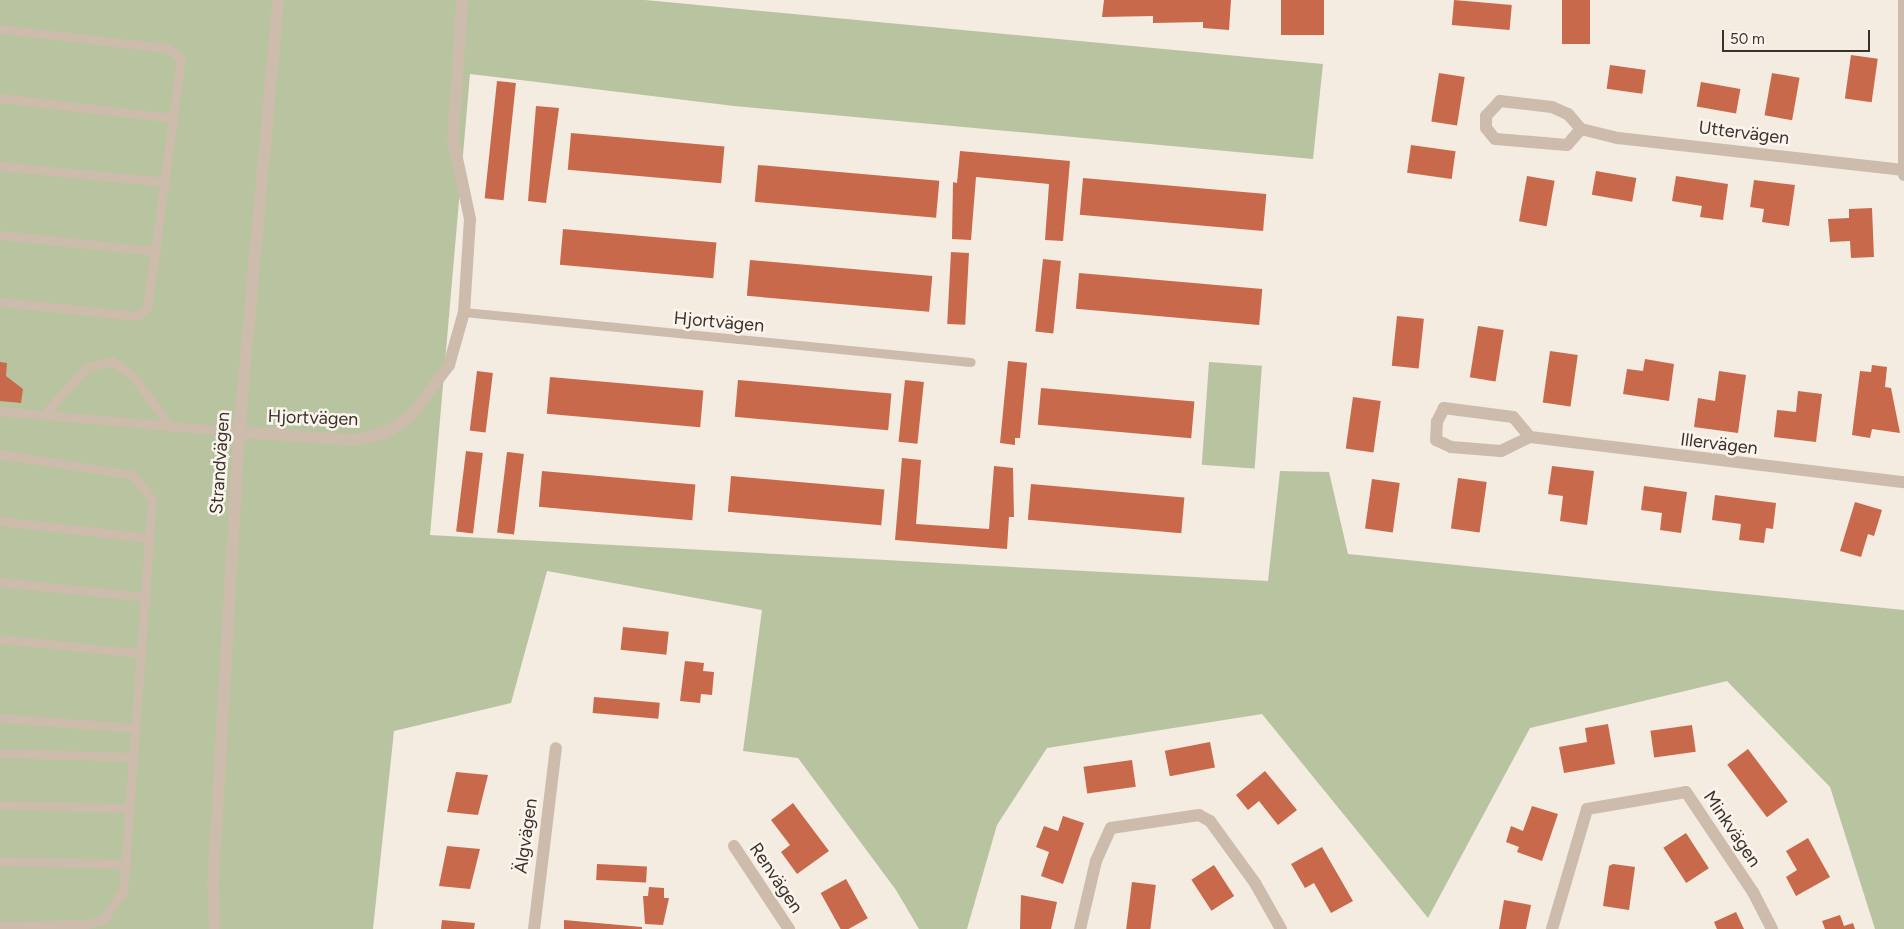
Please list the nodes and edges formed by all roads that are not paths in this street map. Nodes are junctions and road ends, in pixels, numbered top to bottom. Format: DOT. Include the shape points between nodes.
graph roads {
  1 [pos="278,0"];
  2 [pos="462,0"];
  3 [pos="1904,0"];
  4 [pos="0,30"];
  5 [pos="0,98"];
  6 [pos="174,118"];
  7 [pos="1580,129"];
  8 [pos="0,166"];
  9 [pos="1904,170"];
  10 [pos="1904,175"];
  11 [pos="166,182"];
  12 [pos="0,234"];
  13 [pos="156,251"];
  14 [pos="0,302"];
  15 [pos="464,312"];
  16 [pos="971,362"];
  17 [pos="0,411"];
  18 [pos="44,414"];
  19 [pos="170,428"];
  20 [pos="239,432"];
  21 [pos="1530,437"];
  22 [pos="0,454"];
  23 [pos="1904,482"];
  24 [pos="0,521"];
  25 [pos="149,538"];
  26 [pos="0,582"];
  27 [pos="146,597"];
  28 [pos="0,639"];
  29 [pos="139,653"];
  30 [pos="0,718"];
  31 [pos="134,728"];
  32 [pos="556,748"];
  33 [pos="0,753"];
  34 [pos="132,757"];
  35 [pos="0,805"];
  36 [pos="128,808"];
  37 [pos="734,846"];
  38 [pos="0,861"];
  39 [pos="127,864"];
  40 [pos="0,926"];
  41 [pos="215,929"];
  42 [pos="534,929"];
  43 [pos="790,929"];
  44 [pos="1080,929"];
  45 [pos="1280,929"];
  46 [pos="1552,929"];
  47 [pos="1772,929"];
  1 -- 20 [label="street, Strandvägen"];
  2 -- 15 [label="street, Hjortvägen" via="453,140 470,218"];
  3 -- 9 [label="street"];
  4 -- 6 [label="lane" via="174,49 181,58"];
  5 -- 6 [label="lane"];
  6 -- 11 [label="lane"];
  7 -- 7 [label="street" via="1567,145 1495,139 1486,128 1486,116 1500,102 1552,107 1568,114"];
  7 -- 9 [label="street, Uttervägen" via="1618,138"];
  8 -- 11 [label="lane"];
  9 -- 10 [label="street"];
  11 -- 13 [label="lane"];
  12 -- 13 [label="lane"];
  13 -- 14 [label="lane" via="149,301 137,316"];
  15 -- 16 [label="lane, Hjortvägen"];
  15 -- 20 [label="street, Hjortvägen" via="458,347 439,384 410,417 385,433 354,440"];
  17 -- 18 [label="lane"];
  18 -- 19 [label="lane"];
  18 -- 19 [label="lane" via="87,367 112,361 133,376"];
  19 -- 20 [label="lane"];
  20 -- 41 [label="street, Strandvägen" via="213,884"];
  21 -- 21 [label="street" via="1501,451 1451,447 1436,440 1437,422 1444,408 1513,417"];
  21 -- 23 [label="street, Illervägen"];
  22 -- 25 [label="lane" via="133,475 152,499"];
  24 -- 25 [label="lane"];
  25 -- 27 [label="lane"];
  26 -- 27 [label="lane"];
  27 -- 29 [label="lane"];
  28 -- 29 [label="lane"];
  29 -- 31 [label="lane"];
  30 -- 31 [label="lane"];
  31 -- 34 [label="lane"];
  32 -- 42 [label="street, Älgvägen"];
  33 -- 34 [label="lane"];
  34 -- 36 [label="lane"];
  35 -- 36 [label="lane"];
  36 -- 39 [label="lane"];
  37 -- 43 [label="street, Renvägen"];
  38 -- 39 [label="lane"];
  39 -- 40 [label="lane" via="123,891 104,919 88,924"];
  44 -- 45 [label="street" via="1096,861 1111,828 1199,815 1210,821 1255,883"];
  46 -- 47 [label="street, Minkvägen" via="1587,809 1686,792 1749,884"];
}
